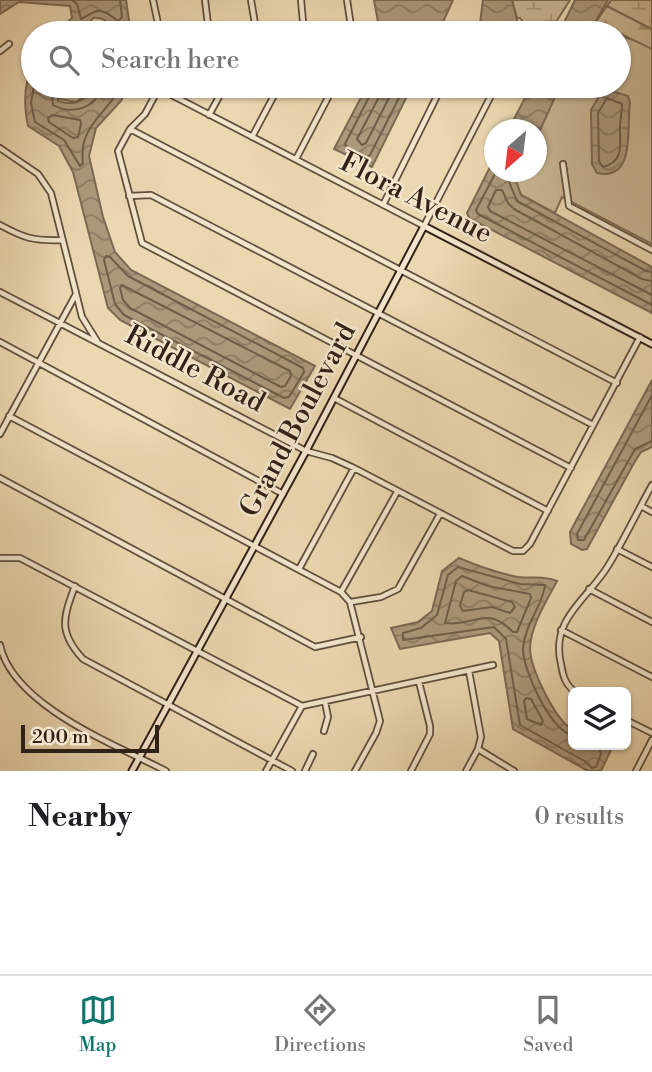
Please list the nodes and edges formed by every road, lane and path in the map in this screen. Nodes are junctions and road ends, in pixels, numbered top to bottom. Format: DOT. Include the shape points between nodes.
graph roads {
  1 [pos="153,0"];
  2 [pos="205,0"];
  3 [pos="251,0"];
  4 [pos="301,0"];
  5 [pos="346,0"];
  6 [pos="157,21"];
  7 [pos="208,21"];
  8 [pos="254,21"];
  9 [pos="303,21"];
  10 [pos="350,21"];
  11 [pos="9,44"];
  12 [pos="0,51"];
  13 [pos="154,98"];
  14 [pos="179,98"];
  15 [pos="218,98"];
  16 [pos="273,98"];
  17 [pos="328,98"];
  18 [pos="436,98"];
  19 [pos="490,98"];
  20 [pos="209,115"];
  21 [pos="130,130"];
  22 [pos="252,137"];
  23 [pos="0,148"];
  24 [pos="296,159"];
  25 [pos="563,164"];
  26 [pos="129,195"];
  27 [pos="383,205"];
  28 [pos="0,225"];
  29 [pos="425,226"];
  30 [pos="61,240"];
  31 [pos="652,250"];
  32 [pos="401,270"];
  33 [pos="0,292"];
  34 [pos="76,294"];
  35 [pos="379,312"];
  36 [pos="60,322"];
  37 [pos="640,337"];
  38 [pos="97,341"];
  39 [pos="0,342"];
  40 [pos="652,344"];
  41 [pos="357,356"];
  42 [pos="39,363"];
  43 [pos="617,383"];
  44 [pos="334,398"];
  45 [pos="9,416"];
  46 [pos="594,425"];
  47 [pos="1,430"];
  48 [pos="306,451"];
  49 [pos="354,468"];
  50 [pos="571,468"];
  51 [pos="0,478"];
  52 [pos="652,485"];
  53 [pos="397,492"];
  54 [pos="283,494"];
  55 [pos="640,506"];
  56 [pos="548,511"];
  57 [pos="652,512"];
  58 [pos="440,514"];
  59 [pos="254,546"];
  60 [pos="617,549"];
  61 [pos="0,558"];
  62 [pos="652,567"];
  63 [pos="299,569"];
  64 [pos="75,586"];
  65 [pos="589,589"];
  66 [pos="341,592"];
  67 [pos="225,599"];
  68 [pos="350,602"];
  69 [pos="652,622"];
  70 [pos="561,630"];
  71 [pos="361,637"];
  72 [pos="0,645"];
  73 [pos="198,651"];
  74 [pos="493,666"];
  75 [pos="469,671"];
  76 [pos="652,677"];
  77 [pos="419,682"];
  78 [pos="570,687"];
  79 [pos="374,691"];
  80 [pos="325,702"];
  81 [pos="169,706"];
  82 [pos="302,706"];
  83 [pos="631,722"];
  84 [pos="324,731"];
  85 [pos="652,733"];
  86 [pos="652,740"];
  87 [pos="478,750"];
  88 [pos="313,754"];
  89 [pos="140,757"];
  90 [pos="272,760"];
  91 [pos="132,771"];
  92 [pos="166,771"];
  93 [pos="266,771"];
  94 [pos="292,771"];
  95 [pos="305,771"];
  96 [pos="355,771"];
  97 [pos="411,771"];
  98 [pos="466,771"];
  99 [pos="514,771"];
  100 [pos="636,771"];
  1 -- 6 [label="street"];
  2 -- 7 [label="street"];
  3 -- 8 [label="street"];
  4 -- 9 [label="street"];
  5 -- 10 [label="street"];
  11 -- 12 [label="street"];
  13 -- 21 [label="street"];
  14 -- 20 [label="street, Flora Avenue"];
  15 -- 20 [label="street"];
  16 -- 22 [label="street"];
  17 -- 24 [label="street"];
  18 -- 27 [label="street"];
  19 -- 29 [label="street, Grand Boulevard"];
  20 -- 22 [label="street, Flora Avenue"];
  21 -- 26 [label="street" via="118,151"];
  21 -- 32 [label="street"];
  22 -- 24 [label="street, Flora Avenue"];
  23 -- 30 [label="street" via="38,174 51,193"];
  24 -- 27 [label="street, Flora Avenue"];
  25 -- 31 [label="street" via="569,206"];
  26 -- 35 [label="street" via="151,195"];
  26 -- 41 [label="street" via="142,243"];
  27 -- 29 [label="street, Flora Avenue"];
  28 -- 30 [label="street" via="35,241"];
  29 -- 32 [label="street, Grand Boulevard"];
  29 -- 37 [label="street, Flora Avenue"];
  30 -- 34 [label="street"];
  32 -- 35 [label="street, Grand Boulevard"];
  32 -- 43 [label="street"];
  33 -- 36 [label="street, Riddle Road"];
  34 -- 36 [label="street"];
  34 -- 38 [label="street" via="82,317"];
  35 -- 41 [label="street, Grand Boulevard"];
  35 -- 46 [label="street"];
  36 -- 38 [label="street, Riddle Road"];
  36 -- 42 [label="street"];
  37 -- 40 [label="street, Flora Avenue"];
  37 -- 43 [label="street"];
  38 -- 48 [label="street, Riddle Road"];
  39 -- 42 [label="street"];
  41 -- 44 [label="street, Grand Boulevard"];
  41 -- 50 [label="street"];
  42 -- 45 [label="street"];
  42 -- 54 [label="street"];
  43 -- 46 [label="street"];
  44 -- 48 [label="street, Grand Boulevard"];
  44 -- 56 [label="street"];
  45 -- 47 [label="street"];
  45 -- 59 [label="street"];
  46 -- 50 [label="street"];
  48 -- 49 [label="street, Riddle Road"];
  48 -- 54 [label="street, Grand Boulevard"];
  49 -- 53 [label="street, Riddle Road"];
  49 -- 63 [label="street"];
  50 -- 56 [label="street"];
  51 -- 67 [label="street"];
  52 -- 55 [label="street"];
  53 -- 58 [label="street, Riddle Road"];
  53 -- 66 [label="street"];
  54 -- 59 [label="street, Grand Boulevard"];
  55 -- 57 [label="street"];
  55 -- 60 [label="street"];
  56 -- 58 [label="street, Riddle Road" via="523,551 513,551"];
  58 -- 68 [label="street" via="398,589"];
  59 -- 63 [label="street"];
  59 -- 67 [label="street, Grand Boulevard"];
  60 -- 62 [label="street"];
  60 -- 65 [label="street"];
  61 -- 64 [label="street" via="20,558"];
  63 -- 66 [label="street"];
  64 -- 73 [label="street"];
  64 -- 81 [label="street" via="64,618 73,648 83,659"];
  65 -- 69 [label="street"];
  65 -- 70 [label="street"];
  66 -- 68 [label="street"];
  67 -- 71 [label="street" via="315,647"];
  67 -- 73 [label="street, Grand Boulevard"];
  68 -- 71 [label="street"];
  70 -- 76 [label="street"];
  70 -- 78 [label="street" via="558,655"];
  71 -- 79 [label="street"];
  72 -- 89 [label="street" via="9,667 44,706"];
  73 -- 81 [label="street, Grand Boulevard"];
  73 -- 82 [label="street"];
  74 -- 75 [label="street"];
  75 -- 77 [label="street"];
  75 -- 87 [label="street" via="481,737"];
  77 -- 79 [label="street"];
  77 -- 97 [label="street" via="430,726"];
  79 -- 80 [label="street"];
  79 -- 96 [label="street" via="380,721"];
  80 -- 82 [label="street"];
  80 -- 84 [label="street"];
  81 -- 89 [label="street, Grand Boulevard"];
  81 -- 90 [label="street"];
  82 -- 90 [label="street"];
  83 -- 85 [label="street"];
  86 -- 100 [label="street"];
  87 -- 98 [label="street"];
  87 -- 99 [label="street"];
  88 -- 95 [label="street"];
  89 -- 91 [label="street, Grand Boulevard"];
  89 -- 92 [label="street"];
  90 -- 93 [label="street"];
  90 -- 94 [label="street"];
}
